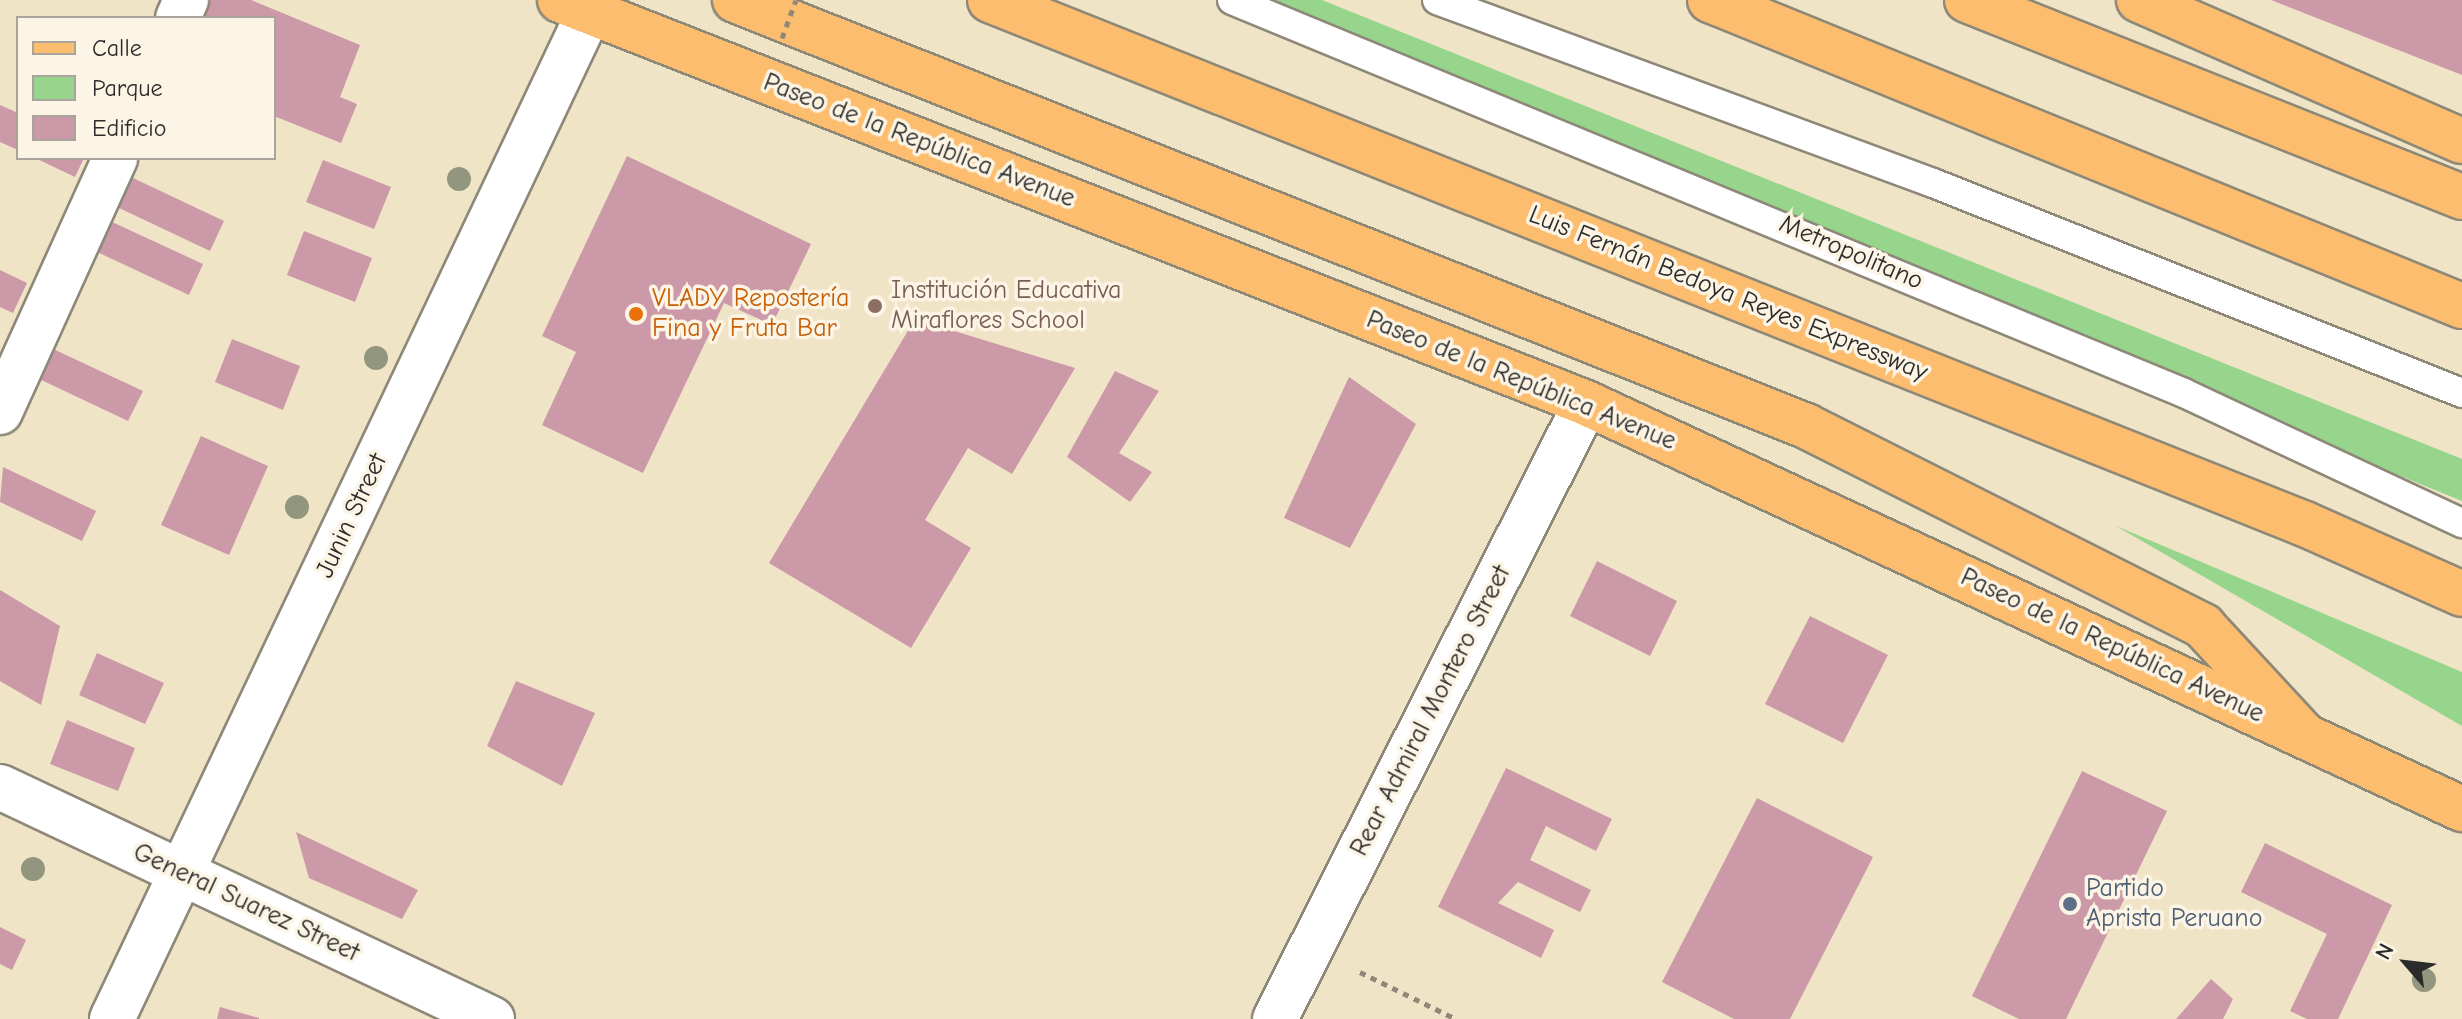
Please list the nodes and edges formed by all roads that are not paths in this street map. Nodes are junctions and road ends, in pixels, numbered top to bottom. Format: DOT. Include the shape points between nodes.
graph roads {
  1 [pos="735,0"];
  2 [pos="990,0"];
  3 [pos="1232,0"];
  4 [pos="1437,0"];
  5 [pos="1710,0"];
  6 [pos="1967,0"];
  7 [pos="2139,0"];
  8 [pos="581,4"];
  9 [pos="2462,141"];
  10 [pos="114,160"];
  11 [pos="2462,197"];
  12 [pos="2462,306"];
  13 [pos="2462,393"];
  14 [pos="1586,403"];
  15 [pos="0,412"];
  16 [pos="2462,523"];
  17 [pos="2462,594"];
  18 [pos="2304,735"];
  19 [pos="0,787"];
  20 [pos="2462,809"];
  21 [pos="184,873"];
  22 [pos="112,1019"];
  23 [pos="492,1019"];
  24 [pos="1275,1019"];
  1 -- 18 [label="main road" via="1806,426 2203,626"];
  2 -- 17 [label="main road, Luis Fernán Bedoya Reyes Expressway" via="2290,518"];
  3 -- 16 [label="lane, Metropolitano" via="2184,393"];
  4 -- 13 [label="lane" via="1933,183"];
  5 -- 12 [label="main road"];
  6 -- 11 [label="main road"];
  7 -- 9 [label="main road"];
  8 -- 14 [label="main road, Paseo de la República Avenue"];
  8 -- 21 [label="street, Junin Street"];
  10 -- 15 [label="street"];
  14 -- 18 [label="main road, Paseo de la República Avenue"];
  14 -- 24 [label="street, Rear Admiral Montero Street"];
  18 -- 20 [label="main road, Paseo de la República Avenue"];
  19 -- 21 [label="street, General Suarez Street"];
  21 -- 22 [label="street, Junin Street"];
  21 -- 23 [label="street, General Suarez Street"];
}
